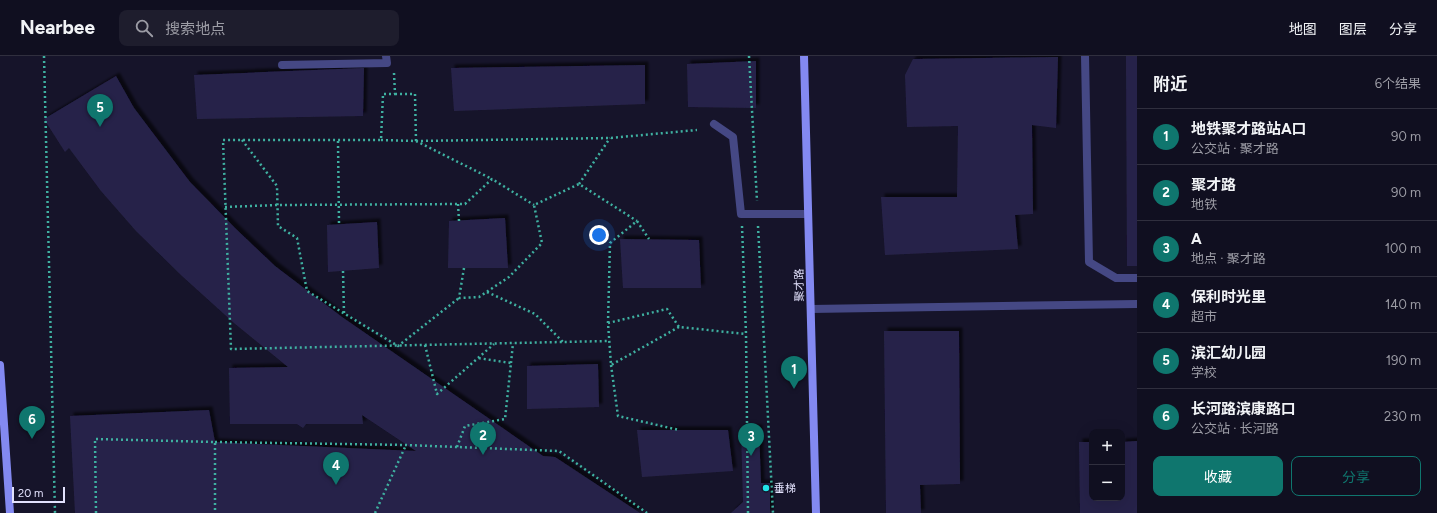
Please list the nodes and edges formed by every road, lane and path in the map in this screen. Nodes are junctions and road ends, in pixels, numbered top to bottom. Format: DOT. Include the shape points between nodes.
graph roads {
  1 [pos="44,56"];
  2 [pos="386,56"];
  3 [pos="749,56"];
  4 [pos="804,56"];
  5 [pos="1085,56"];
  6 [pos="282,64"];
  7 [pos="394,71"];
  8 [pos="395,94"];
  9 [pos="714,124"];
  10 [pos="697,130"];
  11 [pos="610,138"];
  12 [pos="242,140"];
  13 [pos="381,140"];
  14 [pos="338,141"];
  15 [pos="416,141"];
  16 [pos="492,179"];
  17 [pos="579,184"];
  18 [pos="458,204"];
  19 [pos="278,205"];
  20 [pos="338,205"];
  21 [pos="534,205"];
  22 [pos="757,206"];
  23 [pos="226,207"];
  24 [pos="741,214"];
  25 [pos="808,214"];
  26 [pos="459,221"];
  27 [pos="637,222"];
  28 [pos="758,222"];
  29 [pos="339,224"];
  30 [pos="649,239"];
  31 [pos="464,268"];
  32 [pos="343,271"];
  33 [pos="1137,278"];
  34 [pos="486,292"];
  35 [pos="459,298"];
  36 [pos="1137,304"];
  37 [pos="811,309"];
  38 [pos="344,314"];
  39 [pos="608,323"];
  40 [pos="679,327"];
  41 [pos="746,334"];
  42 [pos="609,341"];
  43 [pos="563,342"];
  44 [pos="513,343"];
  45 [pos="494,344"];
  46 [pos="425,345"];
  47 [pos="398,346"];
  48 [pos="478,358"];
  49 [pos="511,363"];
  50 [pos="0,365"];
  51 [pos="611,365"];
  52 [pos="678,430"];
  53 [pos="215,442"];
  54 [pos="406,445"];
  55 [pos="457,447"];
  56 [pos="10,513"];
  57 [pos="55,513"];
  58 [pos="96,513"];
  59 [pos="215,513"];
  60 [pos="375,513"];
  61 [pos="647,513"];
  62 [pos="748,513"];
  63 [pos="773,513"];
  64 [pos="816,513"];
  1 -- 57 [label="path"];
  2 -- 6 [label="street" via="387,63"];
  3 -- 22 [label="path"];
  4 -- 25 [label="street, 聚才路"];
  5 -- 33 [label="street" via="1089,262 1116,278"];
  7 -- 8 [label="path"];
  8 -- 13 [label="path" via="383,94"];
  8 -- 15 [label="path" via="416,94"];
  9 -- 24 [label="street" via="733,137"];
  10 -- 11 [label="path"];
  11 -- 15 [label="path"];
  11 -- 17 [label="path"];
  12 -- 14 [label="path"];
  12 -- 19 [label="path" via="277,186"];
  12 -- 23 [label="path" via="223,140"];
  13 -- 14 [label="path"];
  13 -- 15 [label="path"];
  14 -- 20 [label="path"];
  15 -- 16 [label="path"];
  16 -- 18 [label="path" via="464,204"];
  16 -- 21 [label="path"];
  17 -- 21 [label="path"];
  17 -- 27 [label="path"];
  18 -- 20 [label="path"];
  18 -- 26 [label="path"];
  19 -- 20 [label="path"];
  19 -- 23 [label="path"];
  19 -- 38 [label="path" via="278,226 297,238 307,291"];
  20 -- 29 [label="path"];
  21 -- 34 [label="path" via="542,243 509,277"];
  23 -- 47 [label="path" via="231,349"];
  24 -- 25 [label="street"];
  24 -- 41 [label="path"];
  25 -- 37 [label="street, 聚才路"];
  27 -- 30 [label="path"];
  27 -- 39 [label="path" via="610,243"];
  28 -- 63 [label="path"];
  31 -- 35 [label="path"];
  32 -- 38 [label="path"];
  34 -- 35 [label="path" via="479,297"];
  34 -- 43 [label="path" via="535,314"];
  35 -- 47 [label="path"];
  36 -- 37 [label="street"];
  37 -- 64 [label="street, 聚才路"];
  38 -- 47 [label="path"];
  39 -- 40 [label="path" via="667,309"];
  39 -- 42 [label="path"];
  40 -- 41 [label="path"];
  40 -- 51 [label="path"];
  41 -- 62 [label="path"];
  42 -- 43 [label="path"];
  42 -- 51 [label="path"];
  43 -- 44 [label="path"];
  44 -- 45 [label="path"];
  44 -- 49 [label="path"];
  45 -- 46 [label="path"];
  45 -- 48 [label="path"];
  46 -- 47 [label="path"];
  46 -- 48 [label="path" via="437,394"];
  48 -- 49 [label="path"];
  49 -- 55 [label="path" via="505,419 465,426"];
  50 -- 56 [label="street"];
  51 -- 52 [label="path" via="618,416"];
  53 -- 54 [label="path"];
  53 -- 58 [label="path" via="95,439"];
  53 -- 59 [label="path"];
  54 -- 55 [label="path"];
  54 -- 60 [label="path"];
  55 -- 61 [label="path" via="559,451"];
}
